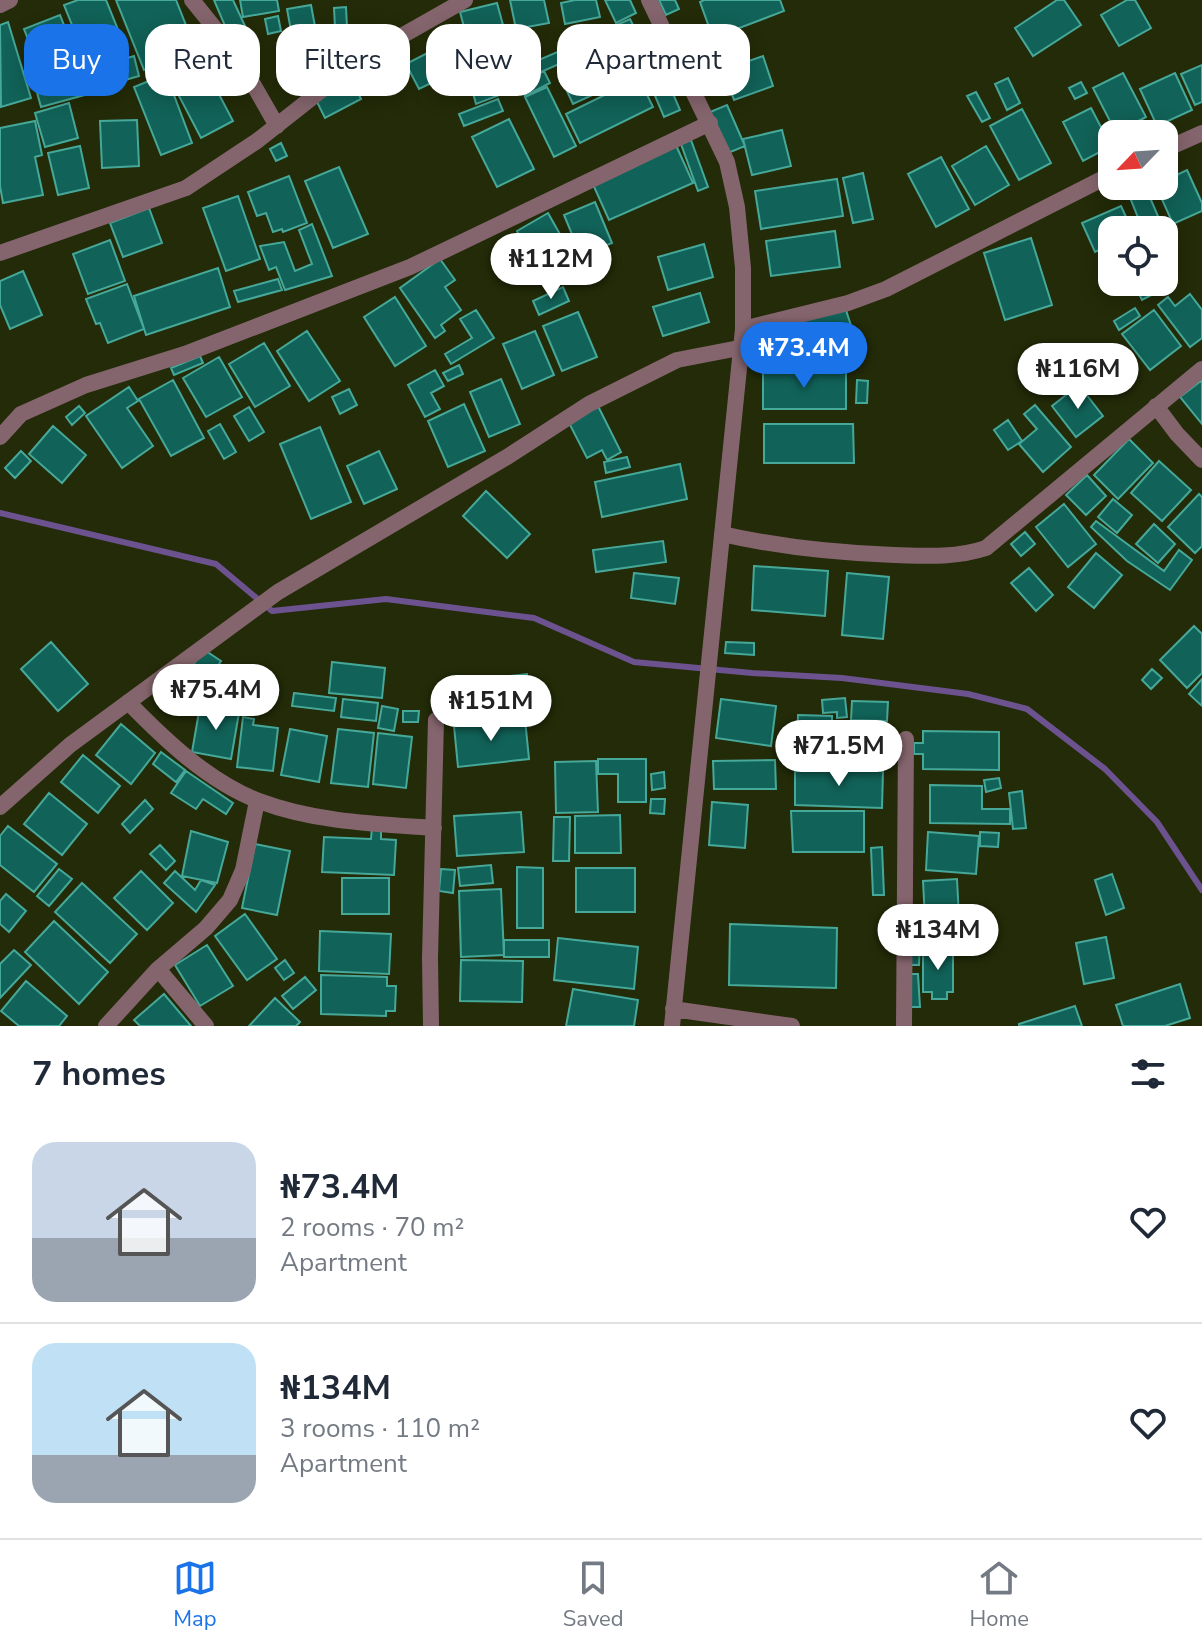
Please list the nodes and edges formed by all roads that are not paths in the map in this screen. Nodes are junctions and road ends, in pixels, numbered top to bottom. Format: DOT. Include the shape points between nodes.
graph roads {
  1 [pos="10,0"];
  2 [pos="192,0"];
  3 [pos="465,0"];
  4 [pos="649,0"];
  5 [pos="0,5"];
  6 [pos="710,123"];
  7 [pos="277,126"];
  8 [pos="1202,133"];
  9 [pos="1178,144"];
  10 [pos="1098,181"];
  11 [pos="0,253"];
  12 [pos="743,329"];
  13 [pos="739,348"];
  14 [pos="1202,369"];
  15 [pos="1156,406"];
  16 [pos="0,437"];
  17 [pos="1202,460"];
  18 [pos="722,534"];
  19 [pos="128,702"];
  20 [pos="436,720"];
  21 [pos="906,739"];
  22 [pos="257,801"];
  23 [pos="0,807"];
  24 [pos="434,828"];
  25 [pos="158,969"];
  26 [pos="672,1018"];
  27 [pos="106,1026"];
  28 [pos="206,1026"];
  29 [pos="431,1026"];
  30 [pos="792,1026"];
  31 [pos="904,1026"];
  1 -- 5 [label="street"];
  2 -- 7 [label="street" via="237,56"];
  3 -- 7 [label="street" via="361,59"];
  4 -- 6 [label="street"];
  6 -- 12 [label="street" via="727,162 737,207"];
  6 -- 16 [label="street" via="410,267 185,354 86,385 21,414"];
  7 -- 11 [label="street" via="186,188"];
  8 -- 9 [label="street"];
  10 -- 12 [label="street" via="886,289"];
  12 -- 13 [label="street"];
  13 -- 18 [label="street"];
  13 -- 19 [label="street" via="677,360 589,404 278,592"];
  14 -- 15 [label="street"];
  15 -- 17 [label="street"];
  15 -- 18 [label="street" via="986,548 971,553 845,554"];
  18 -- 26 [label="street"];
  19 -- 22 [label="street" via="162,738"];
  19 -- 23 [label="street"];
  20 -- 24 [label="street"];
  21 -- 31 [label="street"];
  22 -- 24 [label="street" via="349,821"];
  22 -- 25 [label="street" via="243,870 230,900"];
  24 -- 29 [label="street"];
  25 -- 27 [label="street"];
  25 -- 28 [label="street"];
  26 -- 30 [label="street"];
}
